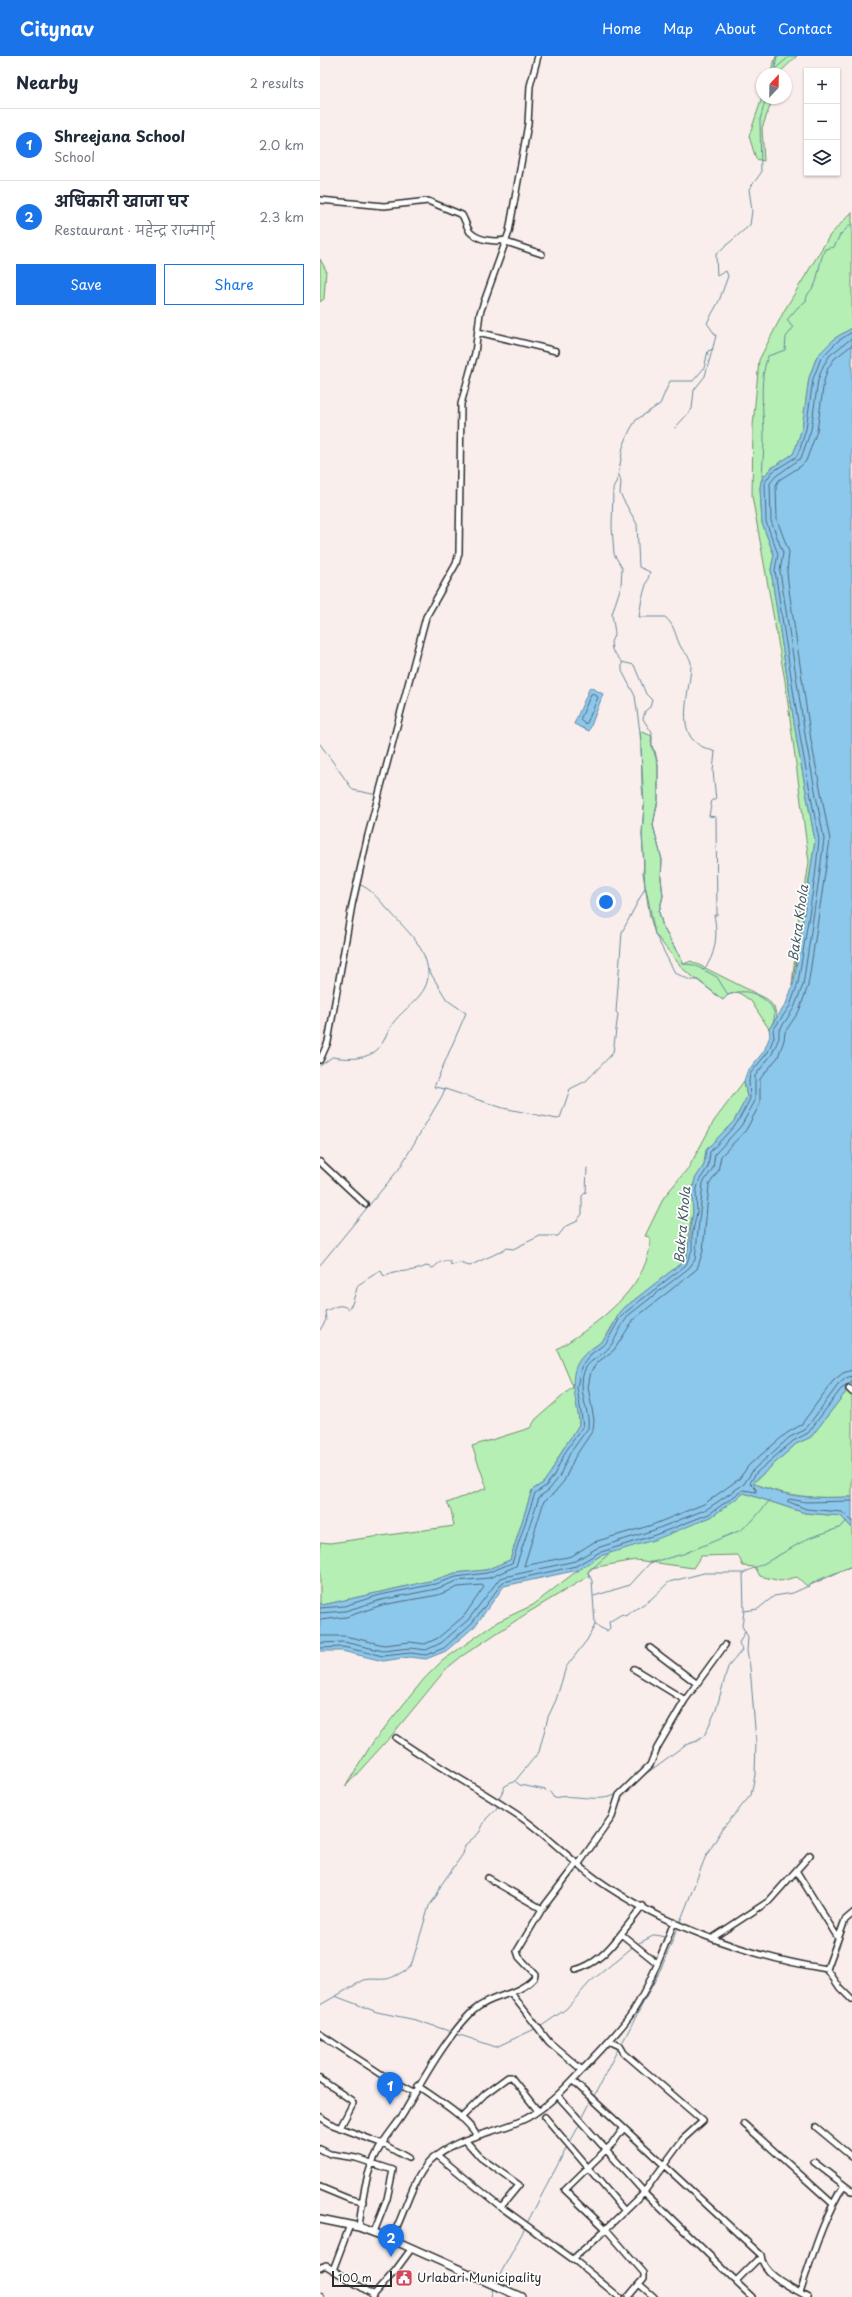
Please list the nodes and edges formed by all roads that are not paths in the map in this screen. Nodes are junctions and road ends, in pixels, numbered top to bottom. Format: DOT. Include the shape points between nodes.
graph roads {
  1 [pos="538,56"];
  2 [pos="320,200"];
  3 [pos="506,241"];
  4 [pos="542,254"];
  5 [pos="478,332"];
  6 [pos="556,351"];
  7 [pos="320,1060"];
  8 [pos="320,1162"];
  9 [pos="365,1204"];
  10 [pos="725,1645"];
  11 [pos="650,1648"];
  12 [pos="634,1669"];
  13 [pos="696,1684"];
  14 [pos="685,1700"];
  15 [pos="396,1738"];
  16 [pos="810,1855"];
  17 [pos="577,1864"];
  18 [pos="797,1872"];
  19 [pos="488,1878"];
  20 [pos="643,1906"];
  21 [pos="542,1909"];
  22 [pos="852,1914"];
  23 [pos="674,1922"];
  24 [pos="621,1934"];
  25 [pos="714,1937"];
  26 [pos="838,1938"];
  27 [pos="658,1963"];
  28 [pos="827,1969"];
  29 [pos="575,1970"];
  30 [pos="511,1993"];
  31 [pos="852,2000"];
  32 [pos="320,2034"];
  33 [pos="609,2041"];
  34 [pos="582,2070"];
  35 [pos="320,2079"];
  36 [pos="573,2081"];
  37 [pos="418,2086"];
  38 [pos="414,2092"];
  39 [pos="558,2096"];
  40 [pos="538,2111"];
  41 [pos="320,2117"];
  42 [pos="545,2117"];
  43 [pos="462,2118"];
  44 [pos="744,2124"];
  45 [pos="816,2127"];
  46 [pos="340,2128"];
  47 [pos="623,2129"];
  48 [pos="477,2136"];
  49 [pos="465,2140"];
  50 [pos="383,2144"];
  51 [pos="320,2149"];
  52 [pos="607,2149"];
  53 [pos="438,2156"];
  54 [pos="852,2157"];
  55 [pos="408,2158"];
  56 [pos="814,2162"];
  57 [pos="373,2163"];
  58 [pos="664,2164"];
  59 [pos="587,2167"];
  60 [pos="844,2185"];
  61 [pos="320,2187"];
  62 [pos="852,2191"];
  63 [pos="644,2192"];
  64 [pos="363,2202"];
  65 [pos="832,2204"];
  66 [pos="501,2207"];
  67 [pos="624,2210"];
  68 [pos="320,2219"];
  69 [pos="350,2225"];
  70 [pos="359,2227"];
  71 [pos="606,2229"];
  72 [pos="374,2232"];
  73 [pos="391,2239"];
  74 [pos="412,2248"];
  75 [pos="573,2259"];
  76 [pos="761,2260"];
  77 [pos="320,2268"];
  78 [pos="333,2270"];
  79 [pos="737,2280"];
  80 [pos="639,2284"];
  81 [pos="800,2292"];
  82 [pos="373,2296"];
  83 [pos="521,2297"];
  84 [pos="619,2297"];
  85 [pos="628,2297"];
  86 [pos="654,2297"];
  87 [pos="752,2297"];
  88 [pos="808,2297"];
  1 -- 3 [label="street" via="530,86 526,138"];
  2 -- 3 [label="street" via="384,206 428,201 462,215 469,230 475,235 486,240"];
  3 -- 4 [label="street"];
  3 -- 5 [label="street" via="480,313"];
  5 -- 6 [label="street"];
  5 -- 7 [label="street" via="461,404 459,553 456,564 426,617 368,835 352,905 328,1042"];
  8 -- 9 [label="street"];
  10 -- 13 [label="street"];
  11 -- 13 [label="street"];
  12 -- 14 [label="street"];
  13 -- 14 [label="street"];
  14 -- 17 [label="street" via="650,1765 619,1795 612,1817"];
  15 -- 17 [label="street" via="522,1818"];
  16 -- 18 [label="street"];
  17 -- 20 [label="street" via="614,1890"];
  17 -- 21 [label="street"];
  18 -- 25 [label="street" via="769,1901"];
  18 -- 26 [label="street"];
  19 -- 21 [label="street"];
  20 -- 23 [label="street"];
  20 -- 24 [label="street"];
  21 -- 30 [label="street" via="517,1951 519,1957 535,1974 534,1978"];
  22 -- 26 [label="street" via="844,1920"];
  23 -- 25 [label="street"];
  23 -- 27 [label="street"];
  24 -- 27 [label="street"];
  24 -- 29 [label="street" via="589,1966"];
  25 -- 28 [label="street" via="774,1959"];
  26 -- 28 [label="street"];
  27 -- 33 [label="street" via="631,2014"];
  28 -- 31 [label="street"];
  30 -- 34 [label="street" via="549,2042"];
  30 -- 37 [label="street" via="482,2004 474,2011 455,2033"];
  32 -- 38 [label="street" via="367,2066"];
  33 -- 34 [label="street"];
  33 -- 58 [label="street" via="620,2046 702,2121 683,2139"];
  34 -- 36 [label="street"];
  35 -- 46 [label="street" via="353,2103"];
  36 -- 39 [label="street"];
  36 -- 47 [label="street"];
  37 -- 38 [label="street"];
  37 -- 43 [label="street"];
  38 -- 50 [label="street"];
  39 -- 40 [label="street"];
  39 -- 52 [label="street"];
  40 -- 43 [label="street" via="508,2076 485,2094"];
  40 -- 48 [label="street" via="510,2126"];
  41 -- 46 [label="street"];
  42 -- 59 [label="street"];
  43 -- 48 [label="street"];
  44 -- 65 [label="street"];
  45 -- 54 [label="street"];
  46 -- 50 [label="street"];
  47 -- 52 [label="street"];
  47 -- 58 [label="street"];
  48 -- 49 [label="street"];
  49 -- 53 [label="street"];
  49 -- 66 [label="street" via="481,2158 519,2185"];
  50 -- 55 [label="street"];
  50 -- 57 [label="street"];
  51 -- 57 [label="street" via="330,2154"];
  52 -- 59 [label="street"];
  52 -- 63 [label="street"];
  53 -- 66 [label="street"];
  53 -- 73 [label="street" via="424,2168"];
  56 -- 60 [label="street"];
  57 -- 64 [label="street"];
  57 -- 72 [label="street" via="393,2170"];
  58 -- 63 [label="street"];
  58 -- 76 [label="street" via="761,2254"];
  59 -- 67 [label="street"];
  59 -- 71 [label="street" via="565,2190"];
  60 -- 62 [label="street"];
  60 -- 65 [label="street"];
  61 -- 64 [label="street"];
  63 -- 67 [label="street"];
  63 -- 79 [label="street" via="717,2264"];
  64 -- 70 [label="street"];
  65 -- 81 [label="street"];
  66 -- 75 [label="street"];
  67 -- 71 [label="street"];
  68 -- 69 [label="highway"];
  69 -- 70 [label="highway"];
  69 -- 78 [label="street"];
  70 -- 72 [label="highway"];
  71 -- 75 [label="street"];
  71 -- 80 [label="street" via="644,2273 644,2278"];
  72 -- 73 [label="highway"];
  73 -- 74 [label="highway"];
  74 -- 82 [label="street"];
  74 -- 83 [label="highway"];
  75 -- 84 [label="street"];
  76 -- 79 [label="street" via="757,2260"];
  76 -- 81 [label="street" via="775,2277"];
  77 -- 78 [label="street" via="325,2265"];
  78 -- 82 [label="street"];
  79 -- 87 [label="street"];
  80 -- 85 [label="street"];
  80 -- 86 [label="street"];
  81 -- 88 [label="street"];
}
